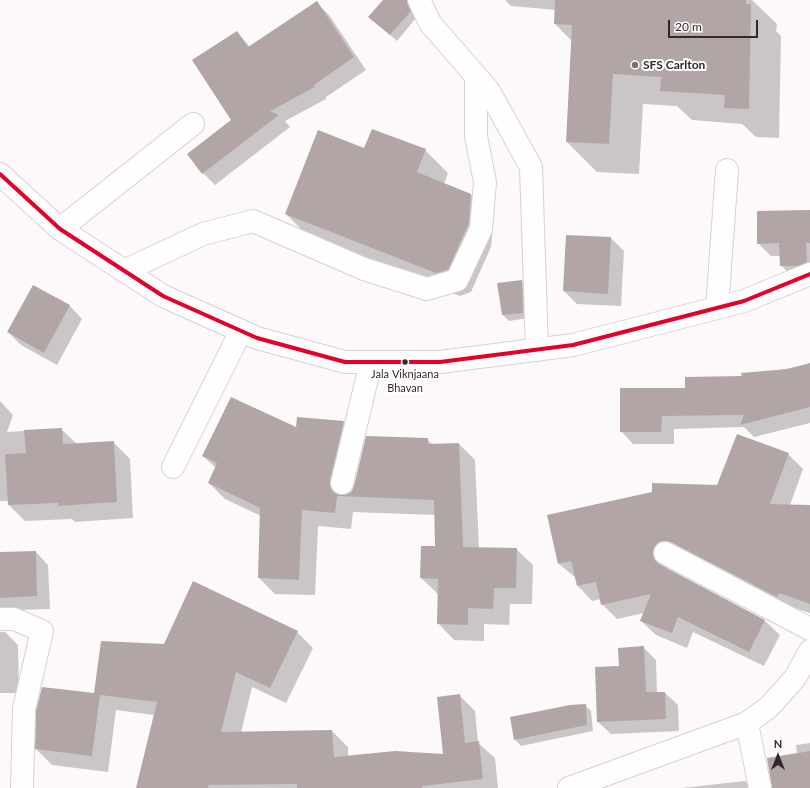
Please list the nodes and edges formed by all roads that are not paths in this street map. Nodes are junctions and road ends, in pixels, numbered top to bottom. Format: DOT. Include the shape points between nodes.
graph roads {
  1 [pos="419,0"];
  2 [pos="476,76"];
  3 [pos="193,124"];
  4 [pos="727,170"];
  5 [pos="1,179"];
  6 [pos="60,229"];
  7 [pos="124,271"];
  8 [pos="810,274"];
  9 [pos="717,308"];
  10 [pos="241,331"];
  11 [pos="537,350"];
  12 [pos="371,362"];
  13 [pos="173,467"];
  14 [pos="342,483"];
  15 [pos="665,553"];
  16 [pos="0,619"];
  17 [pos="810,629"];
  18 [pos="810,651"];
  19 [pos="803,680"];
  20 [pos="747,722"];
  21 [pos="22,788"];
  22 [pos="569,788"];
  23 [pos="760,788"];
  1 -- 2 [label="street" via="430,23"];
  2 -- 7 [label="street" via="476,136 485,182 481,229 457,280 427,290 364,269 253,221 203,234"];
  2 -- 11 [label="street" via="489,91 531,167"];
  3 -- 6 [label="street"];
  4 -- 9 [label="street"];
  5 -- 6 [label="street"];
  6 -- 7 [label="street"];
  7 -- 10 [label="street" via="163,296"];
  8 -- 9 [label="street" via="744,301"];
  9 -- 11 [label="street" via="573,345"];
  10 -- 12 [label="street" via="257,338 346,362"];
  10 -- 13 [label="street"];
  11 -- 12 [label="street" via="440,362"];
  12 -- 14 [label="street"];
  15 -- 17 [label="street"];
  16 -- 21 [label="street" via="14,619 42,631 24,709"];
  18 -- 19 [label="street"];
  19 -- 20 [label="street"];
  20 -- 22 [label="street"];
  20 -- 23 [label="street"];
}
